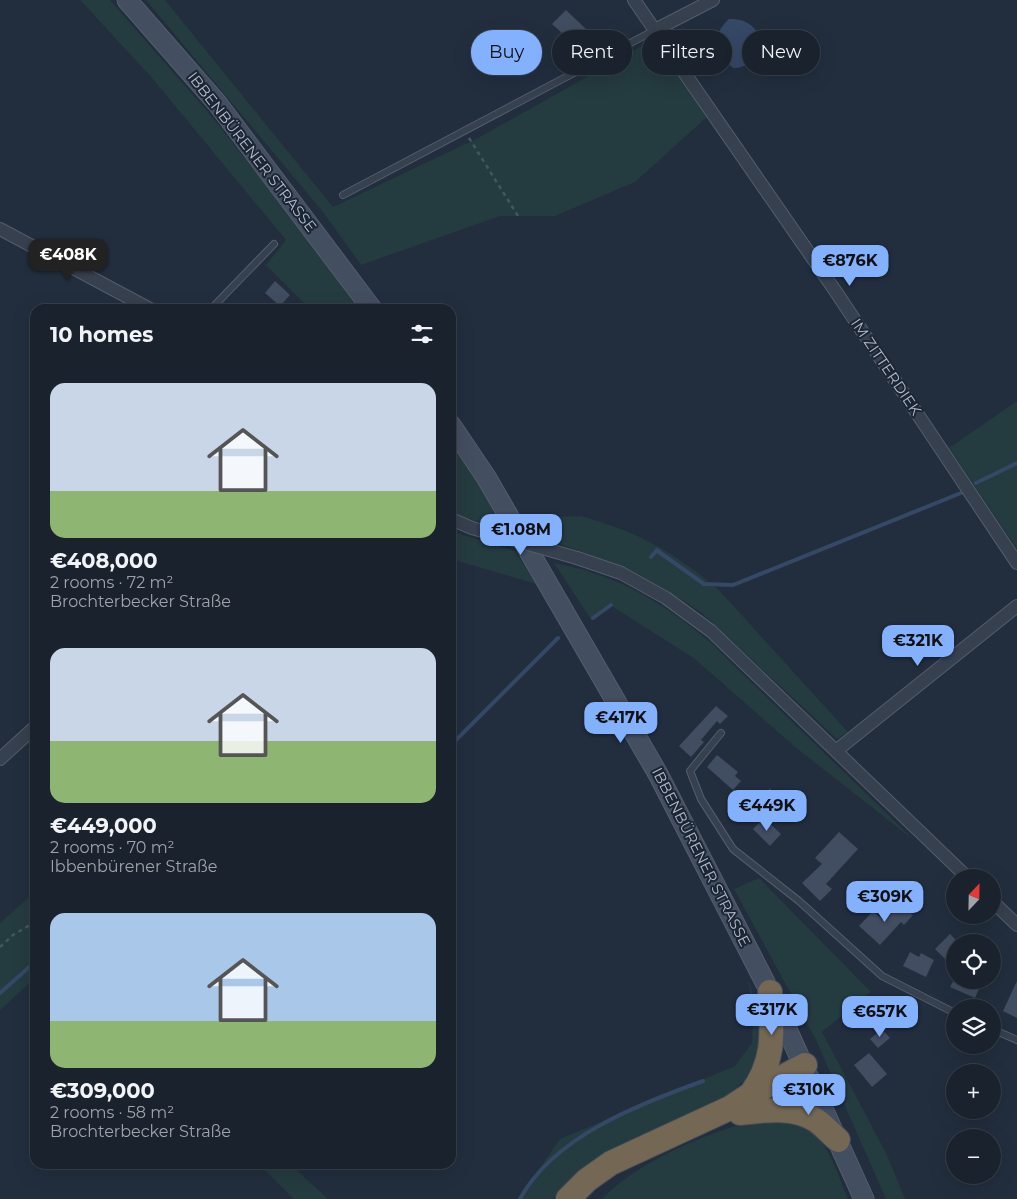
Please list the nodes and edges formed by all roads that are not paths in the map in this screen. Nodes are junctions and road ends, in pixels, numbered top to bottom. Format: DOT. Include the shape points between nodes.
graph roads {
  1 [pos="127,0"];
  2 [pos="634,0"];
  3 [pos="713,0"];
  4 [pos="655,30"];
  5 [pos="642,37"];
  6 [pos="686,75"];
  7 [pos="343,196"];
  8 [pos="0,229"];
  9 [pos="274,244"];
  10 [pos="141,304"];
  11 [pos="217,304"];
  12 [pos="368,304"];
  13 [pos="456,432"];
  14 [pos="456,522"];
  15 [pos="1017,562"];
  16 [pos="1017,606"];
  17 [pos="30,731"];
  18 [pos="721,733"];
  19 [pos="837,750"];
  20 [pos="0,758"];
  21 [pos="959,869"];
  22 [pos="1001,910"];
  23 [pos="1017,925"];
  24 [pos="770,992"];
  25 [pos="946,1008"];
  26 [pos="1001,1033"];
  27 [pos="1017,1040"];
  28 [pos="808,1072"];
  29 [pos="746,1103"];
  30 [pos="838,1140"];
  31 [pos="568,1199"];
  32 [pos="593,1199"];
  33 [pos="864,1199"];
  1 -- 12 [label="main road, IBBENBÜRENER STRASSE" via="217,103"];
  2 -- 4 [label="street, IM ZITTERDIEK"];
  3 -- 4 [label="street"];
  5 -- 7 [label="lane"];
  6 -- 15 [label="street, IM ZITTERDIEK"];
  8 -- 10 [label="street"];
  9 -- 11 [label="lane"];
  13 -- 24 [label="main road, IBBENBÜRENER STRASSE" via="486,477 658,774"];
  14 -- 19 [label="street, bridge" via="621,573 666,598 711,630"];
  16 -- 19 [label="street"];
  17 -- 20 [label="street"];
  18 -- 25 [label="lane" via="690,771 701,799 733,849 799,901 882,976"];
  19 -- 21 [label="street"];
  22 -- 23 [label="street"];
  24 -- 28 [label="main road, IBBENBÜRENER STRASSE"];
  24 -- 29 [label="highway" via="772,1041 762,1078"];
  26 -- 27 [label="lane"];
  28 -- 29 [label="highway"];
  28 -- 30 [label="main road, IBBENBÜRENER STRASSE"];
  29 -- 30 [label="highway" via="816,1120"];
  29 -- 31 [label="highway" via="611,1163"];
  29 -- 32 [label="highway" via="629,1163 602,1184"];
  30 -- 33 [label="main road, IBBENBÜRENER STRASSE"];
}
